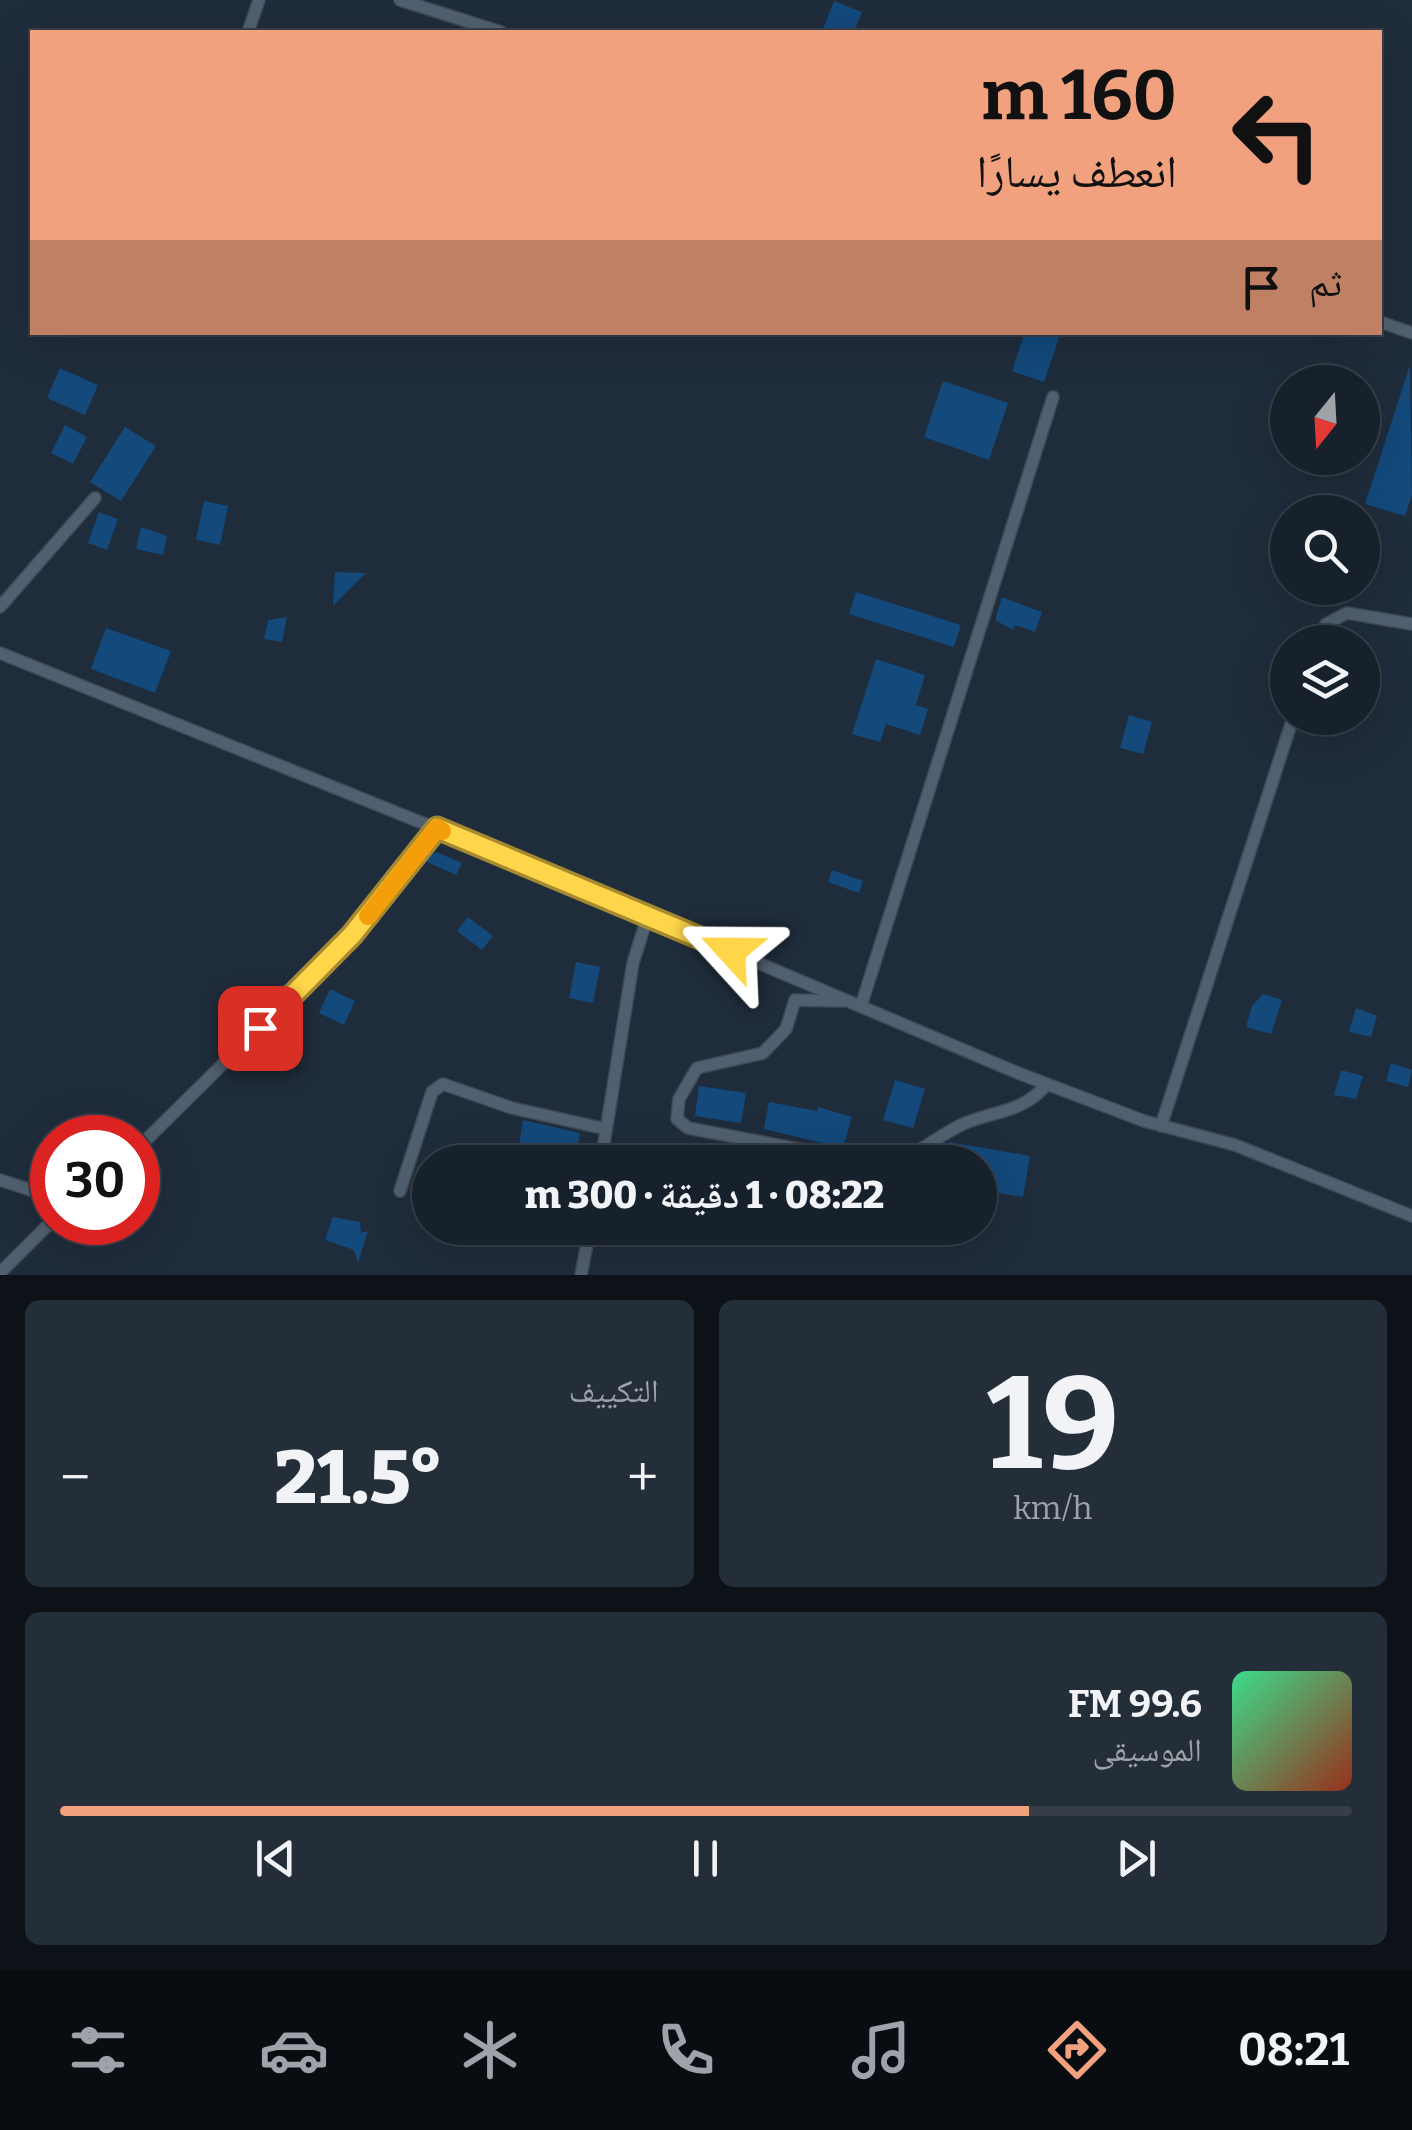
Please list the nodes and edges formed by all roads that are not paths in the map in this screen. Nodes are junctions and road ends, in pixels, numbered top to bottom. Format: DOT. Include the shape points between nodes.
graph roads {
  1 [pos="259,0"];
  2 [pos="400,0"];
  3 [pos="249,30"];
  4 [pos="495,30"];
  5 [pos="1382,323"];
  6 [pos="1412,333"];
  7 [pos="1053,397"];
  8 [pos="94,498"];
  9 [pos="0,607"];
  10 [pos="1412,624"];
  11 [pos="1326,625"];
  12 [pos="0,653"];
  13 [pos="1288,735"];
  14 [pos="437,828"];
  15 [pos="648,914"];
  16 [pos="846,1000"];
  17 [pos="861,1006"];
  18 [pos="1047,1084"];
  19 [pos="160,1126"];
  20 [pos="1161,1126"];
  21 [pos="606,1130"];
  22 [pos="604,1145"];
  23 [pos="778,1145"];
  24 [pos="930,1145"];
  25 [pos="0,1180"];
  26 [pos="30,1190"];
  27 [pos="400,1191"];
  28 [pos="1412,1216"];
  29 [pos="30,1243"];
  30 [pos="587,1245"];
  31 [pos="0,1272"];
  32 [pos="581,1275"];
  1 -- 3 [label="street"];
  2 -- 4 [label="street"];
  5 -- 6 [label="street"];
  7 -- 17 [label="street"];
  8 -- 9 [label="street"];
  10 -- 11 [label="street" via="1347,613"];
  12 -- 14 [label="street"];
  13 -- 20 [label="street"];
  14 -- 15 [label="street"];
  14 -- 19 [label="street" via="325,964"];
  15 -- 16 [label="street"];
  15 -- 21 [label="street"];
  16 -- 17 [label="street"];
  16 -- 23 [label="street" via="795,1000 786,1028 763,1053 697,1068 679,1099 677,1119 688,1128"];
  17 -- 18 [label="street"];
  18 -- 20 [label="street"];
  18 -- 24 [label="street" via="1026,1106 957,1127"];
  20 -- 28 [label="street" via="1236,1146"];
  21 -- 22 [label="street"];
  21 -- 27 [label="street" via="443,1084 432,1092"];
  25 -- 26 [label="street"];
  29 -- 31 [label="street"];
  30 -- 32 [label="street"];
}
